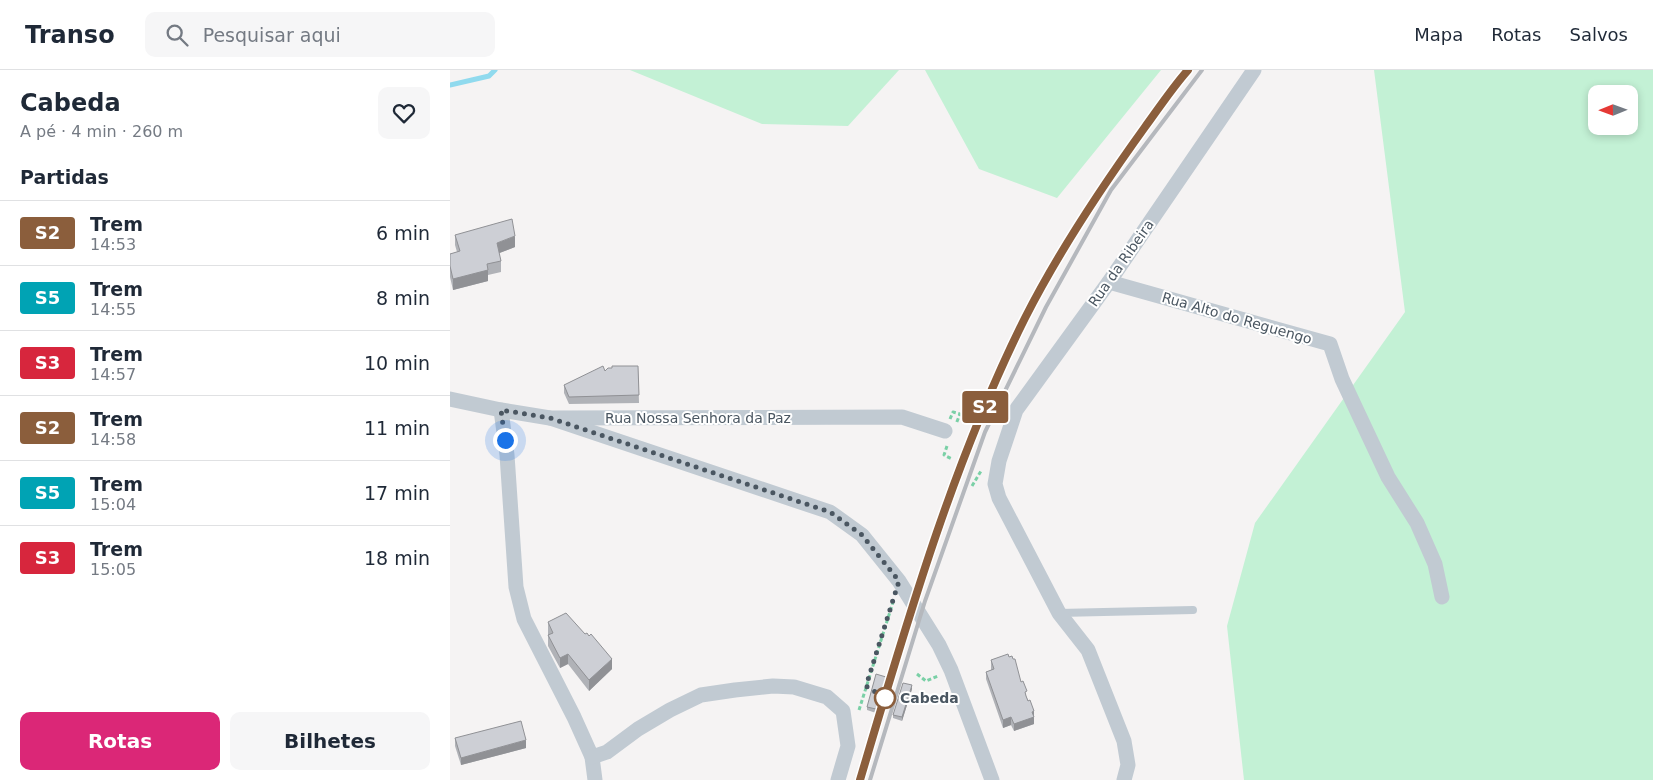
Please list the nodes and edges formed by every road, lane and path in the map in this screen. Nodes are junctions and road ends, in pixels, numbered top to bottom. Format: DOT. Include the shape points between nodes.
graph roads {
  1 [pos="1254,70"];
  2 [pos="1109,282"];
  3 [pos="450,399"];
  4 [pos="501,410"];
  5 [pos="550,418"];
  6 [pos="945,431"];
  7 [pos="899,581"];
  8 [pos="1442,597"];
  9 [pos="1193,610"];
  10 [pos="1059,613"];
  11 [pos="951,670"];
  12 [pos="917,674"];
  13 [pos="856,718"];
  14 [pos="592,757"];
  15 [pos="595,780"];
  16 [pos="838,780"];
  17 [pos="992,780"];
  18 [pos="1124,780"];
  1 -- 2 [label="street, Rua da Ribeira"];
  2 -- 8 [label="street, Rua Alto do Reguengo" via="1330,344 1342,379 1388,477 1417,523 1435,564"];
  2 -- 10 [label="street, Rua da Ribeira" via="1016,410 995,484 999,498"];
  3 -- 4 [label="street, Rua Nossa Senhora da Paz"];
  4 -- 5 [label="street, Rua Nossa Senhora da Paz"];
  4 -- 14 [label="street" via="516,587 524,619"];
  5 -- 6 [label="street, Rua Nossa Senhora da Paz" via="902,417"];
  5 -- 7 [label="street" via="830,512 862,535"];
  7 -- 11 [label="street"];
  7 -- 13 [label="path"];
  9 -- 10 [label="lane"];
  10 -- 18 [label="street" via="1088,650 1124,741 1128,765"];
  11 -- 12 [label="path" via="926,681"];
  11 -- 17 [label="street"];
  14 -- 15 [label="street"];
  14 -- 16 [label="street" via="607,752 638,729 700,695 773,686 794,687 828,697 842,711 848,746"];
}
